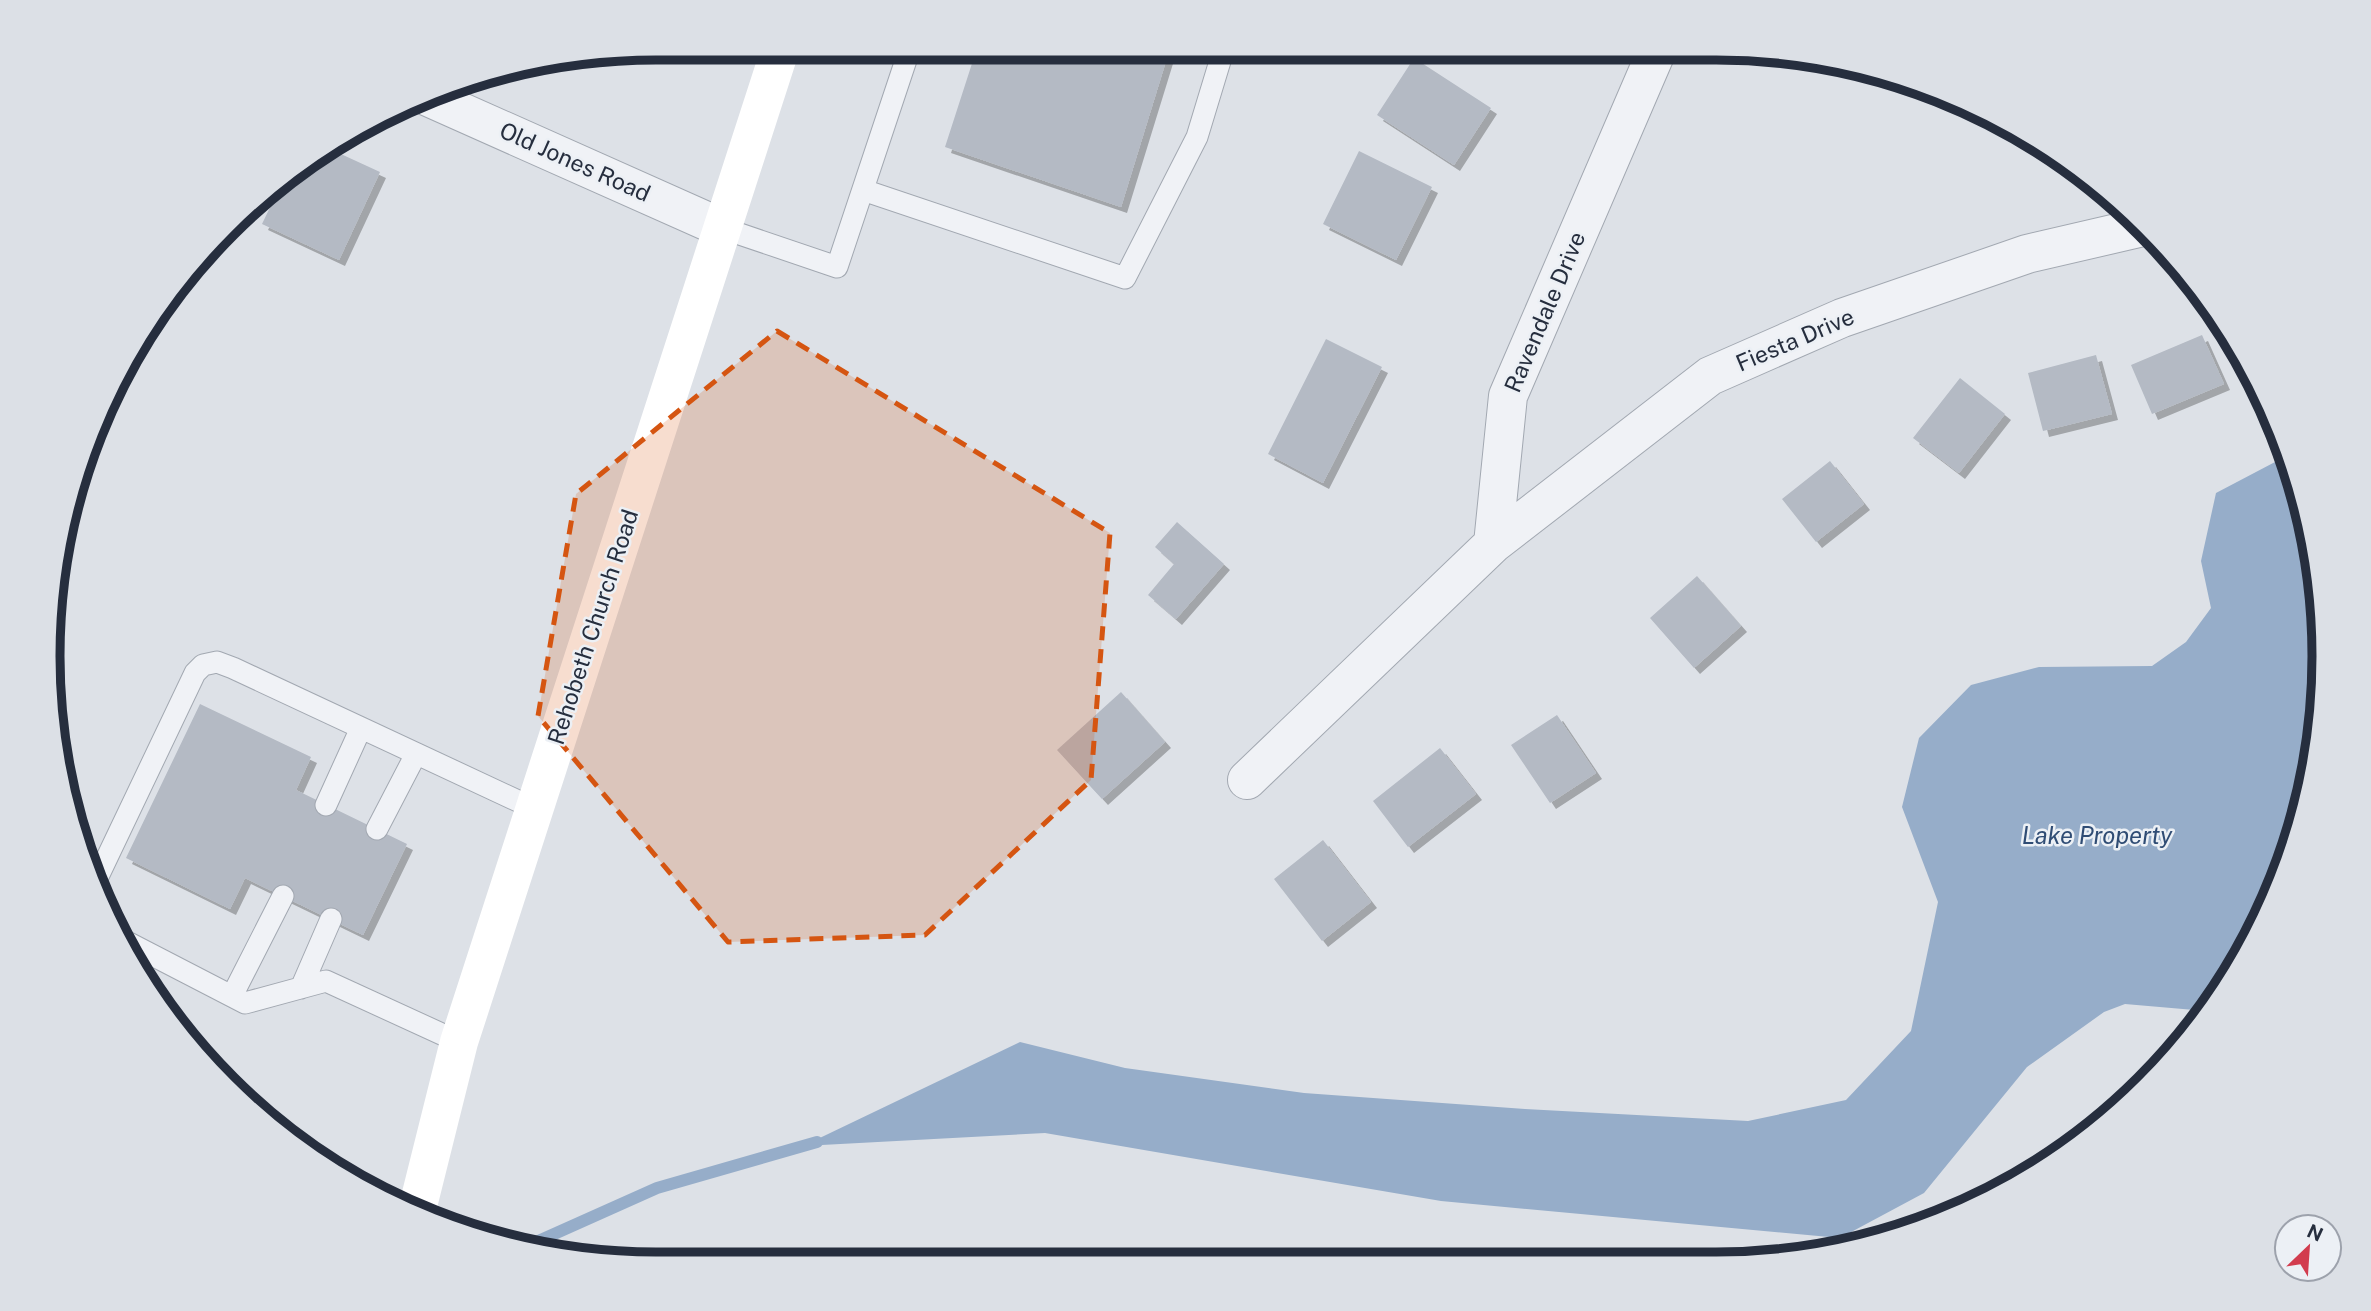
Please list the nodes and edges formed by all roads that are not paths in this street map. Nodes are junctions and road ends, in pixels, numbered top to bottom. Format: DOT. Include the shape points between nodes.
graph roads {
  1 [pos="777,60"];
  2 [pos="906,60"];
  3 [pos="1220,60"];
  4 [pos="1653,60"];
  5 [pos="437,101"];
  6 [pos="863,190"];
  7 [pos="722,228"];
  8 [pos="2132,230"];
  9 [pos="1493,544"];
  10 [pos="361,728"];
  11 [pos="416,754"];
  12 [pos="1247,780"];
  13 [pos="326,805"];
  14 [pos="535,809"];
  15 [pos="377,829"];
  16 [pos="100,872"];
  17 [pos="283,896"];
  18 [pos="331,919"];
  19 [pos="135,946"];
  20 [pos="301,988"];
  21 [pos="232,996"];
  22 [pos="459,1042"];
  23 [pos="419,1202"];
  1 -- 7 [label="street, Rehobeth Church Road"];
  2 -- 6 [label="lane"];
  3 -- 6 [label="lane" via="1197,137 1125,278"];
  4 -- 9 [label="street, Ravendale Drive" via="1508,396"];
  5 -- 7 [label="street, Old Jones Road"];
  6 -- 7 [label="lane" via="838,267"];
  7 -- 14 [label="street, Rehobeth Church Road"];
  8 -- 9 [label="street, Fiesta Drive" via="2027,254 1842,318 1710,376"];
  9 -- 12 [label="street"];
  10 -- 11 [label="lane"];
  10 -- 13 [label="lane"];
  10 -- 16 [label="lane" via="233,668 203,665 195,673"];
  11 -- 14 [label="lane"];
  11 -- 15 [label="lane"];
  14 -- 22 [label="street, Rehobeth Church Road"];
  17 -- 21 [label="lane"];
  18 -- 20 [label="lane"];
  19 -- 21 [label="lane"];
  20 -- 21 [label="lane" via="245,1003"];
  20 -- 22 [label="lane" via="326,981"];
  22 -- 23 [label="street, Rehobeth Church Road"];
}
